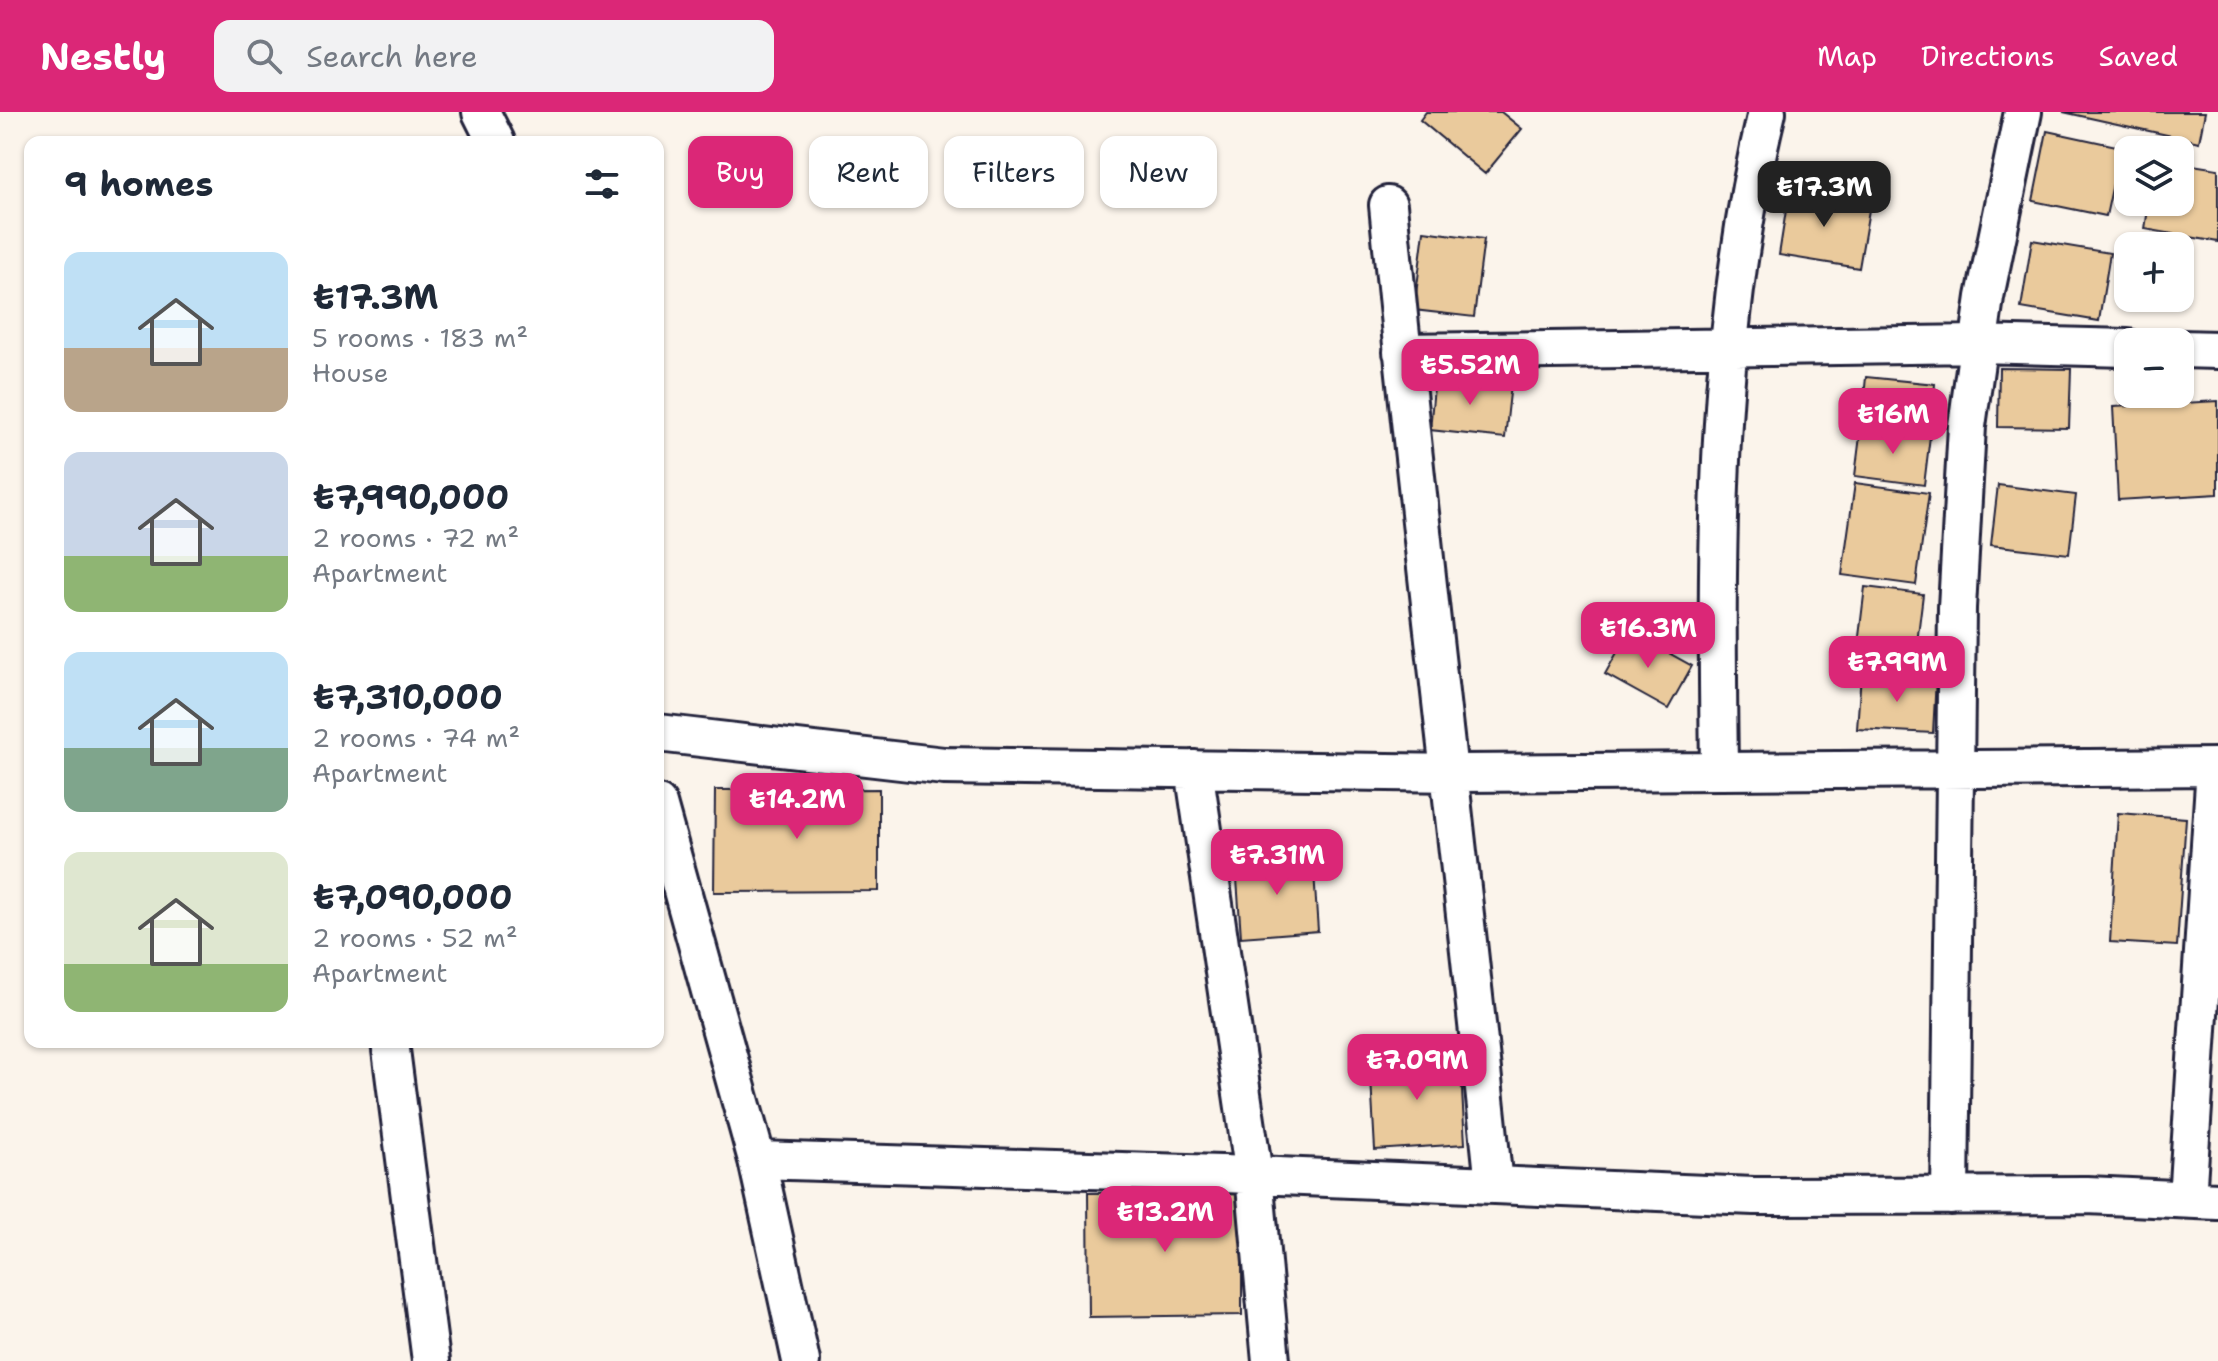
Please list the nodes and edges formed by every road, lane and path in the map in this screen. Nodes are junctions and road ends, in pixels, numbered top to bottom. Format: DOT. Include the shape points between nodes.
graph roads {
  1 [pos="481,112"];
  2 [pos="1767,112"];
  3 [pos="2023,112"];
  4 [pos="493,136"];
  5 [pos="1388,205"];
  6 [pos="1978,344"];
  7 [pos="1725,348"];
  8 [pos="2114,348"];
  9 [pos="2194,349"];
  10 [pos="2218,350"];
  11 [pos="1402,352"];
  12 [pos="664,734"];
  13 [pos="2216,767"];
  14 [pos="1194,769"];
  15 [pos="1955,769"];
  16 [pos="1719,770"];
  17 [pos="1452,773"];
  18 [pos="664,826"];
  19 [pos="391,1048"];
  20 [pos="757,1160"];
  21 [pos="1254,1175"];
  22 [pos="1494,1185"];
  23 [pos="1950,1196"];
  24 [pos="2202,1200"];
  25 [pos="431,1361"];
  26 [pos="801,1361"];
  27 [pos="1271,1361"];
  1 -- 4 [label="street"];
  2 -- 7 [label="street"];
  3 -- 6 [label="street"];
  5 -- 11 [label="street"];
  6 -- 7 [label="street"];
  6 -- 8 [label="street"];
  6 -- 15 [label="street" via="1963,487"];
  7 -- 11 [label="street"];
  7 -- 16 [label="street" via="1716,543"];
  9 -- 10 [label="street"];
  11 -- 17 [label="street"];
  12 -- 14 [label="street" via="944,766"];
  13 -- 15 [label="street"];
  13 -- 24 [label="street"];
  14 -- 17 [label="street"];
  14 -- 21 [label="street"];
  15 -- 16 [label="street"];
  15 -- 23 [label="street"];
  16 -- 17 [label="street"];
  17 -- 22 [label="street"];
  18 -- 20 [label="street"];
  19 -- 25 [label="street"];
  20 -- 21 [label="street"];
  20 -- 26 [label="street"];
  21 -- 22 [label="street"];
  21 -- 27 [label="street"];
  22 -- 23 [label="street" via="1754,1196"];
  23 -- 24 [label="street"];
}
